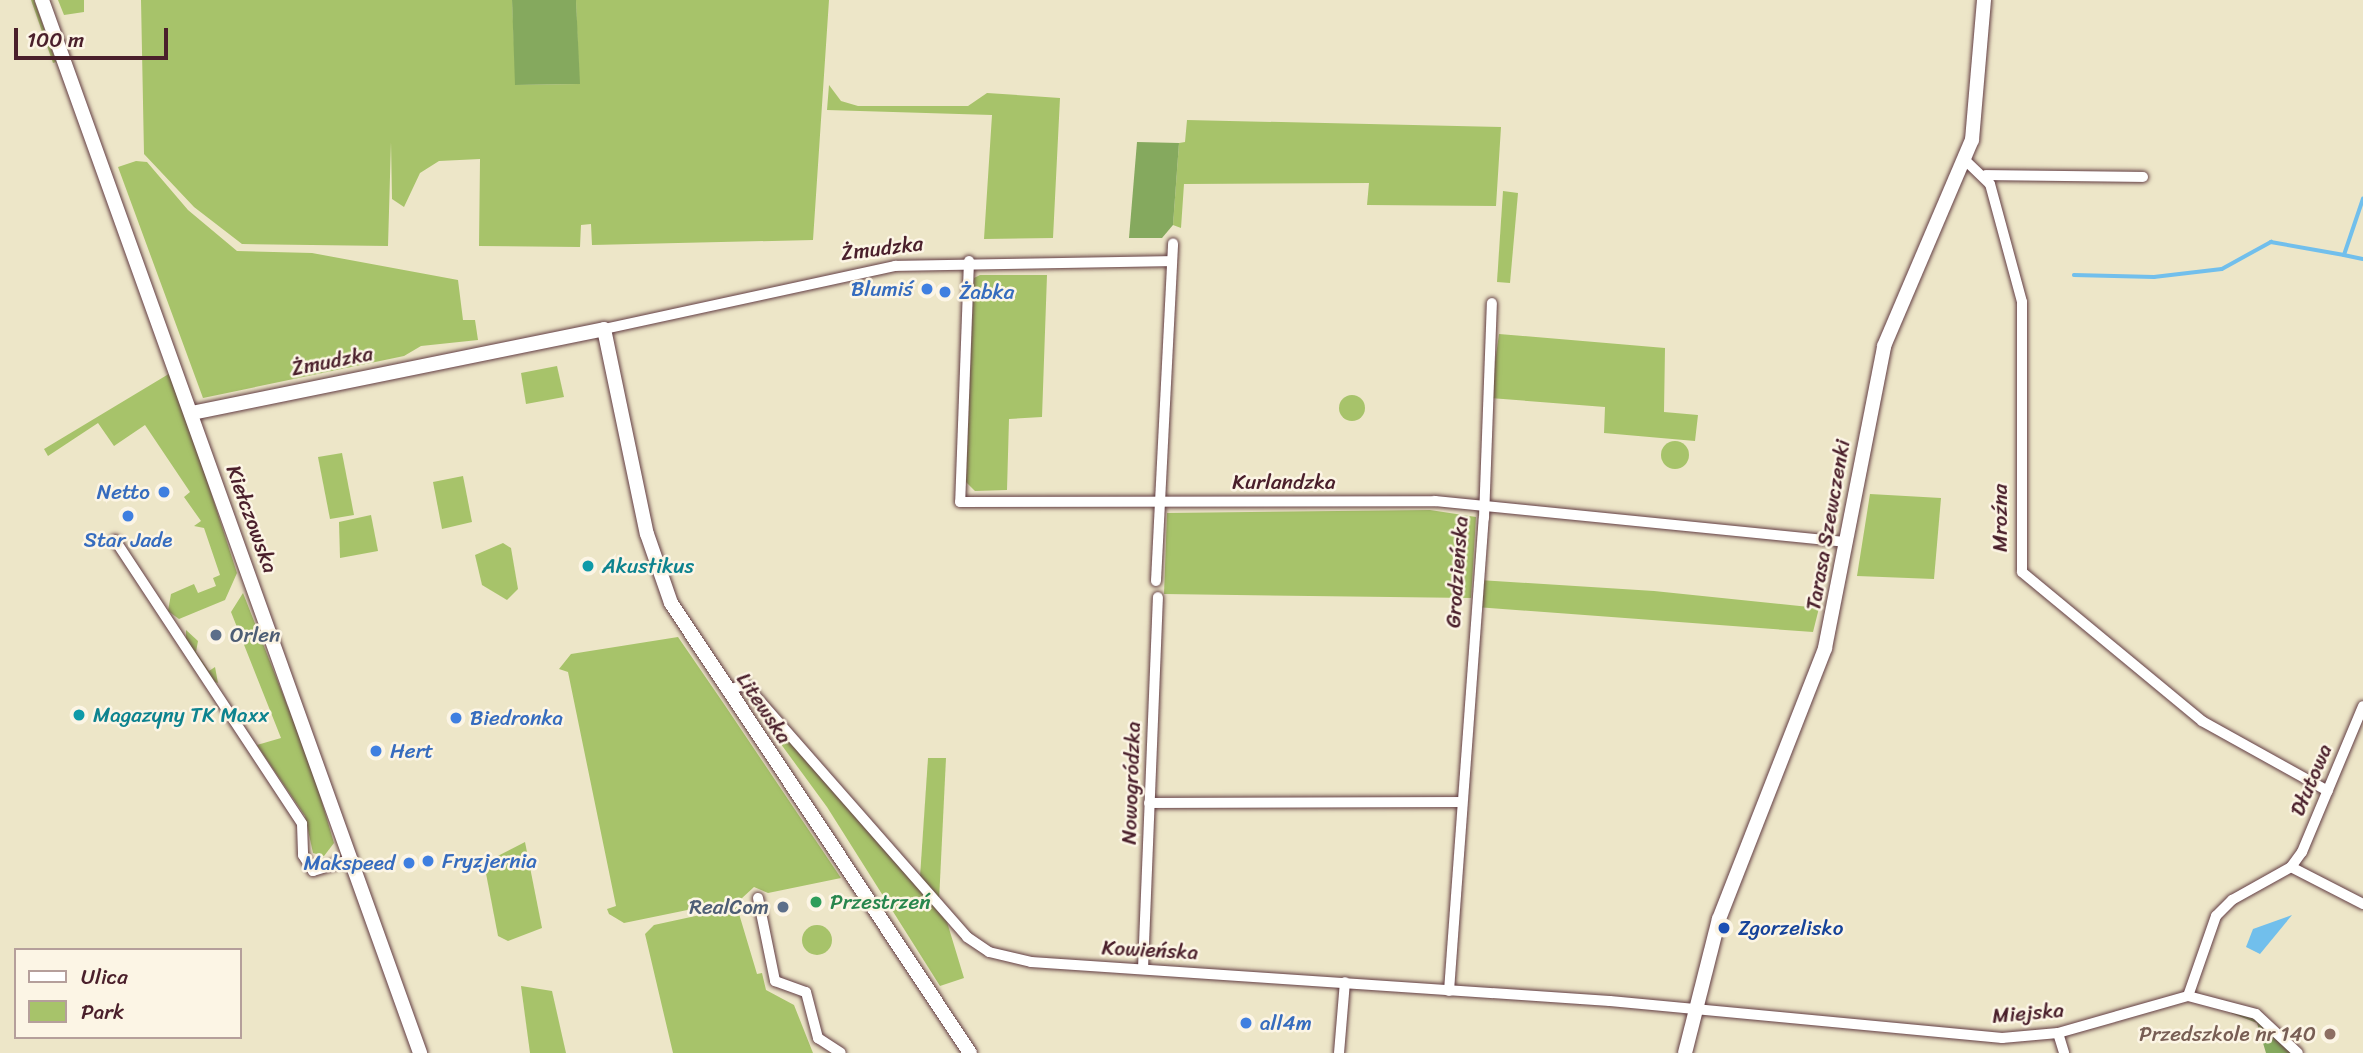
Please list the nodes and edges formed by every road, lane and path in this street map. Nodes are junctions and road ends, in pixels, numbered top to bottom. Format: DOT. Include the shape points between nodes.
graph roads {
  1 [pos="42,0"];
  2 [pos="1984,0"];
  3 [pos="1966,161"];
  4 [pos="1986,175"];
  5 [pos="2143,177"];
  6 [pos="1173,243"];
  7 [pos="969,261"];
  8 [pos="1172,261"];
  9 [pos="1492,303"];
  10 [pos="604,329"];
  11 [pos="192,413"];
  12 [pos="1159,502"];
  13 [pos="1480,506"];
  14 [pos="115,540"];
  15 [pos="1847,542"];
  16 [pos="1156,581"];
  17 [pos="1158,597"];
  18 [pos="727,691"];
  19 [pos="2363,706"];
  20 [pos="2328,791"];
  21 [pos="1460,802"];
  22 [pos="1149,803"];
  23 [pos="352,859"];
  24 [pos="2291,867"];
  25 [pos="758,898"];
  26 [pos="2363,904"];
  27 [pos="1143,969"];
  28 [pos="1345,982"];
  29 [pos="1450,991"];
  30 [pos="2188,996"];
  31 [pos="1693,1010"];
  32 [pos="2058,1033"];
  33 [pos="420,1053"];
  34 [pos="841,1053"];
  35 [pos="970,1053"];
  36 [pos="1339,1053"];
  37 [pos="1685,1053"];
  38 [pos="2064,1053"];
  39 [pos="2298,1053"];
  1 -- 11 [label="street, Kiełczowska"];
  2 -- 3 [label="street, Tarasa Szewczenki" via="1979,102"];
  3 -- 4 [label="street"];
  3 -- 15 [label="street, Tarasa Szewczenki" via="1884,346"];
  4 -- 5 [label="street"];
  4 -- 20 [label="street, Mroźna" via="2022,302 2022,572 2202,721"];
  6 -- 8 [label="street"];
  7 -- 8 [label="street, Żmudzka"];
  7 -- 10 [label="street, Żmudzka" via="849,272"];
  7 -- 12 [label="street, Kurlandzka" via="960,502"];
  8 -- 12 [label="street"];
  9 -- 13 [label="street, Grodzieńska"];
  10 -- 11 [label="street, Żmudzka"];
  10 -- 18 [label="street, Litewska" via="654,559 683,625"];
  11 -- 23 [label="street, Kiełczowska"];
  12 -- 13 [label="street, Kurlandzka"];
  12 -- 16 [label="street"];
  13 -- 15 [label="street, Kurlandzka"];
  13 -- 21 [label="street, Grodzieńska"];
  14 -- 23 [label="street" via="302,824 303,855 313,872"];
  15 -- 31 [label="street, Tarasa Szewczenki" via="1819,666 1736,871"];
  17 -- 22 [label="street, Nowogródzka"];
  18 -- 27 [label="street, Kowieńska" via="745,684 982,948 1031,962"];
  18 -- 35 [label="street, Litewska"];
  19 -- 20 [label="street, Dłutowa"];
  20 -- 24 [label="street, Dłutowa"];
  21 -- 22 [label="street"];
  21 -- 29 [label="street, Grodzieńska"];
  22 -- 27 [label="street, Nowogródzka"];
  23 -- 33 [label="street, Kiełczowska"];
  24 -- 26 [label="street"];
  24 -- 30 [label="street" via="2216,916"];
  25 -- 34 [label="street" via="775,981 806,992 818,1038"];
  27 -- 28 [label="street, Kowieńska"];
  28 -- 29 [label="street, Kowieńska"];
  28 -- 36 [label="street"];
  29 -- 31 [label="street, Kowieńska"];
  30 -- 32 [label="street, Miejska"];
  30 -- 39 [label="street" via="2256,1014"];
  31 -- 32 [label="street, Miejska" via="1904,1032 2002,1038"];
  31 -- 37 [label="street, Tarasa Szewczenki"];
  32 -- 38 [label="street"];
}
